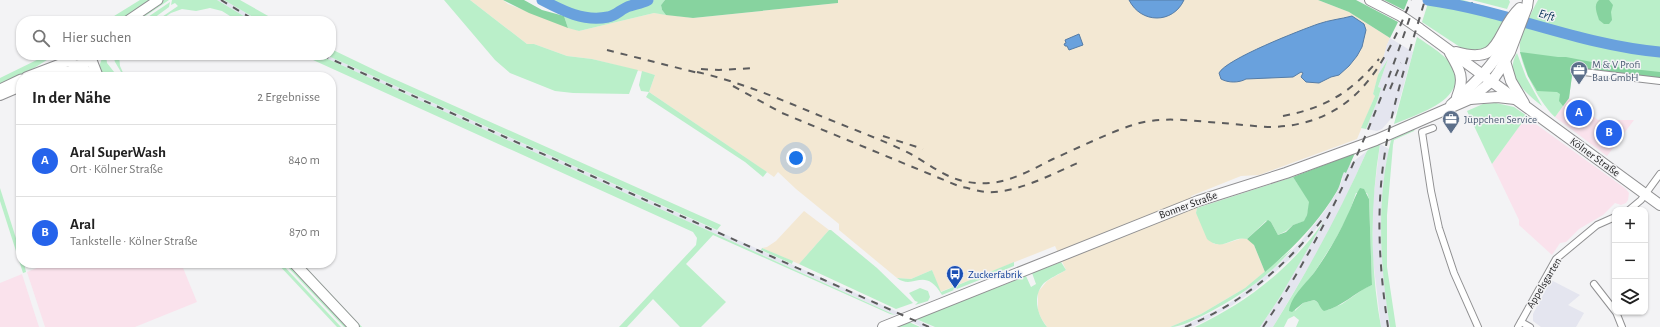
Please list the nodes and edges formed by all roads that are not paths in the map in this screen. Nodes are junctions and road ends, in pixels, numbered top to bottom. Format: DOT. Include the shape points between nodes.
graph roads {
  1 [pos="158,0"];
  2 [pos="1370,0"];
  3 [pos="1524,4"];
  4 [pos="134,16"];
  5 [pos="1508,38"];
  6 [pos="1448,49"];
  7 [pos="53,60"];
  8 [pos="62,60"];
  9 [pos="68,60"];
  10 [pos="89,60"];
  11 [pos="93,60"];
  12 [pos="1505,62"];
  13 [pos="80,65"];
  14 [pos="1575,71"];
  15 [pos="38,72"];
  16 [pos="40,72"];
  17 [pos="52,72"];
  18 [pos="72,72"];
  19 [pos="86,72"];
  20 [pos="96,72"];
  21 [pos="1483,74"];
  22 [pos="1492,81"];
  23 [pos="1660,81"];
  24 [pos="16,82"];
  25 [pos="16,88"];
  26 [pos="0,89"];
  27 [pos="0,95"];
  28 [pos="1456,99"];
  29 [pos="1470,99"];
  30 [pos="1517,100"];
  31 [pos="1526,106"];
  32 [pos="1445,110"];
  33 [pos="1433,128"];
  34 [pos="1660,174"];
  35 [pos="1645,194"];
  36 [pos="1660,205"];
  37 [pos="1634,207"];
  38 [pos="1612,218"];
  39 [pos="299,268"];
  40 [pos="1594,284"];
  41 [pos="1612,309"];
  42 [pos="1616,315"];
  43 [pos="1519,325"];
  44 [pos="354,327"];
  45 [pos="882,327"];
  46 [pos="1478,327"];
  47 [pos="1530,327"];
  48 [pos="1622,327"];
  1 -- 4 [label="street"];
  2 -- 6 [label="main road, Kölner Straße" via="1401,16"];
  3 -- 5 [label="main road"];
  3 -- 5 [label="main road" via="1512,15"];
  5 -- 6 [label="main road" via="1481,55 1466,55"];
  5 -- 12 [label="main road"];
  5 -- 21 [label="main road"];
  6 -- 21 [label="main road, Kölner Straße"];
  6 -- 28 [label="main road" via="1462,77"];
  7 -- 15 [label="street"];
  8 -- 16 [label="street"];
  9 -- 13 [label="street"];
  10 -- 13 [label="street"];
  11 -- 20 [label="main road"];
  12 -- 22 [label="main road"];
  12 -- 31 [label="main road" via="1511,81"];
  13 -- 19 [label="main road"];
  14 -- 23 [label="street"];
  17 -- 18 [label="main road"];
  21 -- 22 [label="main road, Kölner Straße"];
  21 -- 28 [label="main road"];
  22 -- 29 [label="main road, Bonner Straße"];
  22 -- 30 [label="main road, Kölner Straße"];
  24 -- 26 [label="street"];
  25 -- 27 [label="main road"];
  28 -- 32 [label="main road"];
  29 -- 30 [label="main road" via="1496,97"];
  29 -- 32 [label="main road, Bonner Straße"];
  30 -- 31 [label="main road, Kölner Straße"];
  31 -- 35 [label="main road, Kölner Straße"];
  32 -- 45 [label="main road, Bonner Straße" via="1326,159 1184,206"];
  33 -- 46 [label="street" via="1422,132 1435,211 1454,273"];
  34 -- 35 [label="street"];
  35 -- 36 [label="main road, Kölner Straße"];
  35 -- 37 [label="street"];
  38 -- 43 [label="street, Appelsgarten" via="1597,225 1556,259"];
  39 -- 44 [label="main road"];
  40 -- 41 [label="street" via="1599,296"];
  42 -- 48 [label="street"];
  43 -- 47 [label="street"];
}
